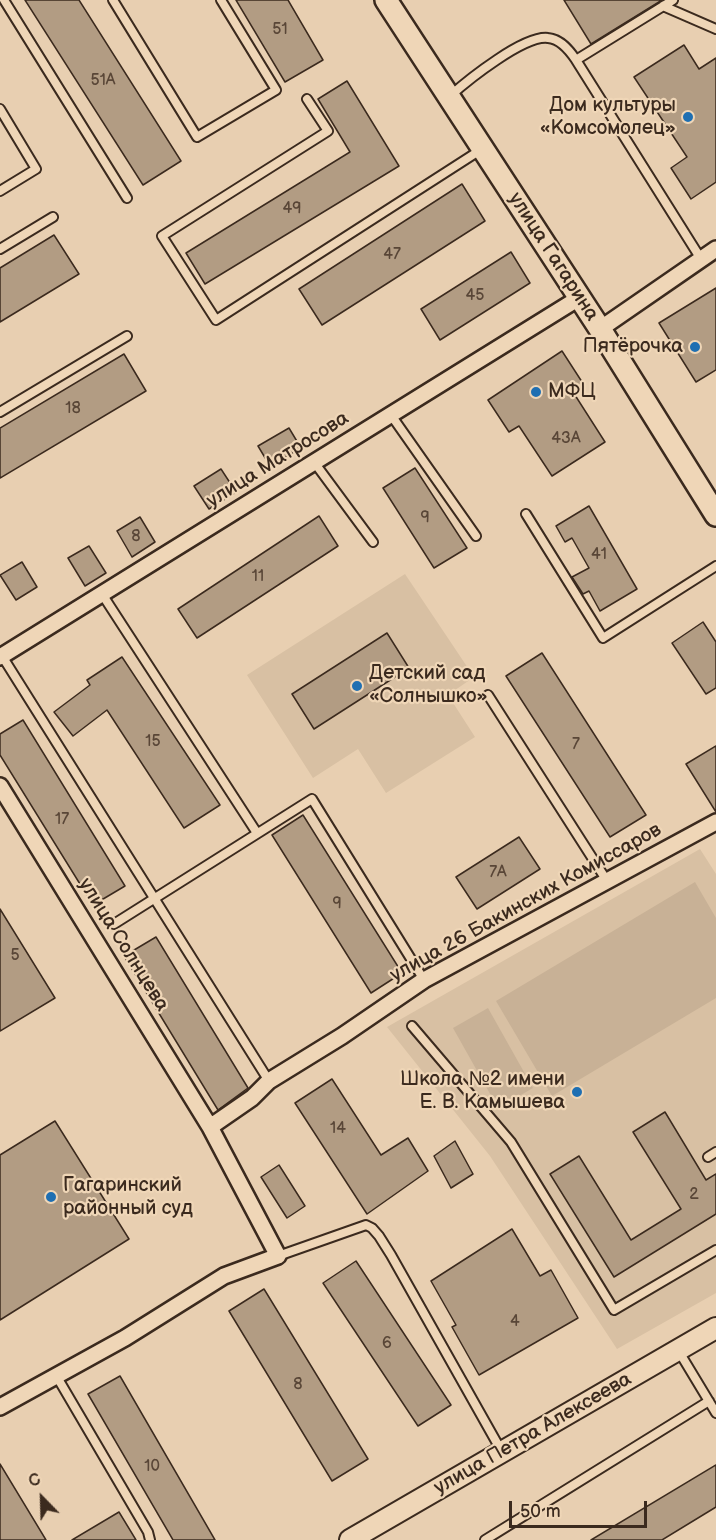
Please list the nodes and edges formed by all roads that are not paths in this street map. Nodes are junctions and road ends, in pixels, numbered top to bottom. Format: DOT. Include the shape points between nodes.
graph roads {
  1 [pos="4,0"];
  2 [pos="113,0"];
  3 [pos="221,0"];
  4 [pos="386,0"];
  5 [pos="672,0"];
  6 [pos="663,6"];
  7 [pos="716,28"];
  8 [pos="576,60"];
  9 [pos="450,97"];
  10 [pos="307,99"];
  11 [pos="0,109"];
  12 [pos="483,148"];
  13 [pos="0,191"];
  14 [pos="127,198"];
  15 [pos="53,217"];
  16 [pos="0,249"];
  17 [pos="711,254"];
  18 [pos="579,298"];
  19 [pos="600,329"];
  20 [pos="127,336"];
  21 [pos="0,412"];
  22 [pos="390,415"];
  23 [pos="314,462"];
  24 [pos="526,514"];
  25 [pos="716,515"];
  26 [pos="476,536"];
  27 [pos="373,542"];
  28 [pos="716,566"];
  29 [pos="102,594"];
  30 [pos="1,656"];
  31 [pos="488,695"];
  32 [pos="0,786"];
  33 [pos="716,822"];
  34 [pos="257,833"];
  35 [pos="606,881"];
  36 [pos="155,900"];
  37 [pos="114,924"];
  38 [pos="424,980"];
  39 [pos="412,1026"];
  40 [pos="269,1081"];
  41 [pos="210,1127"];
  42 [pos="716,1152"];
  43 [pos="708,1156"];
  44 [pos="716,1251"];
  45 [pos="279,1256"];
  46 [pos="716,1328"];
  47 [pos="678,1350"];
  48 [pos="57,1377"];
  49 [pos="709,1401"];
  50 [pos="0,1407"];
  51 [pos="716,1413"];
  52 [pos="502,1452"];
  53 [pos="150,1540"];
  54 [pos="350,1540"];
  55 [pos="485,1540"];
  1 -- 14 [label="lane"];
  2 -- 3 [label="lane" via="197,137 276,90"];
  4 -- 9 [label="main road, улица Гагарина"];
  5 -- 6 [label="lane"];
  6 -- 7 [label="lane"];
  6 -- 8 [label="lane"];
  8 -- 9 [label="lane" via="558,40 547,37 494,61"];
  8 -- 17 [label="lane"];
  9 -- 12 [label="main road, улица Гагарина"];
  10 -- 12 [label="lane" via="328,131 162,236 216,320"];
  11 -- 13 [label="lane" via="36,169"];
  12 -- 18 [label="main road, улица Гагарина"];
  15 -- 16 [label="lane"];
  17 -- 19 [label="street"];
  18 -- 19 [label="main road, улица Гагарина"];
  18 -- 22 [label="street, улица Матросова"];
  19 -- 25 [label="main road, улица Гагарина"];
  20 -- 21 [label="lane"];
  22 -- 23 [label="street, улица Матросова"];
  22 -- 26 [label="lane"];
  23 -- 27 [label="lane"];
  23 -- 29 [label="street, улица Матросова"];
  24 -- 28 [label="lane" via="603,638"];
  29 -- 30 [label="street, улица Матросова"];
  29 -- 34 [label="lane"];
  30 -- 36 [label="lane"];
  31 -- 35 [label="lane"];
  32 -- 41 [label="street, улица Солнцева"];
  33 -- 35 [label="street, улица 26 Бакинских Комиссаров"];
  34 -- 36 [label="lane"];
  34 -- 38 [label="lane" via="312,800"];
  35 -- 38 [label="street, улица 26 Бакинских Комиссаров"];
  36 -- 37 [label="lane"];
  36 -- 40 [label="lane"];
  38 -- 40 [label="street, улица 26 Бакинских Комиссаров"];
  39 -- 44 [label="lane" via="511,1142 614,1310"];
  40 -- 41 [label="street, улица 26 Бакинских Комиссаров"];
  41 -- 45 [label="street, улица Солнцева"];
  42 -- 43 [label="lane"];
  45 -- 48 [label="street" via="224,1276"];
  45 -- 52 [label="lane" via="366,1225 372,1228 391,1254"];
  46 -- 47 [label="street, улица Петра Алексеева"];
  47 -- 49 [label="lane"];
  47 -- 52 [label="street, улица Петра Алексеева"];
  48 -- 50 [label="street"];
  48 -- 53 [label="lane"];
  49 -- 51 [label="lane"];
  49 -- 55 [label="lane"];
  52 -- 54 [label="street, улица Петра Алексеева"];
}
